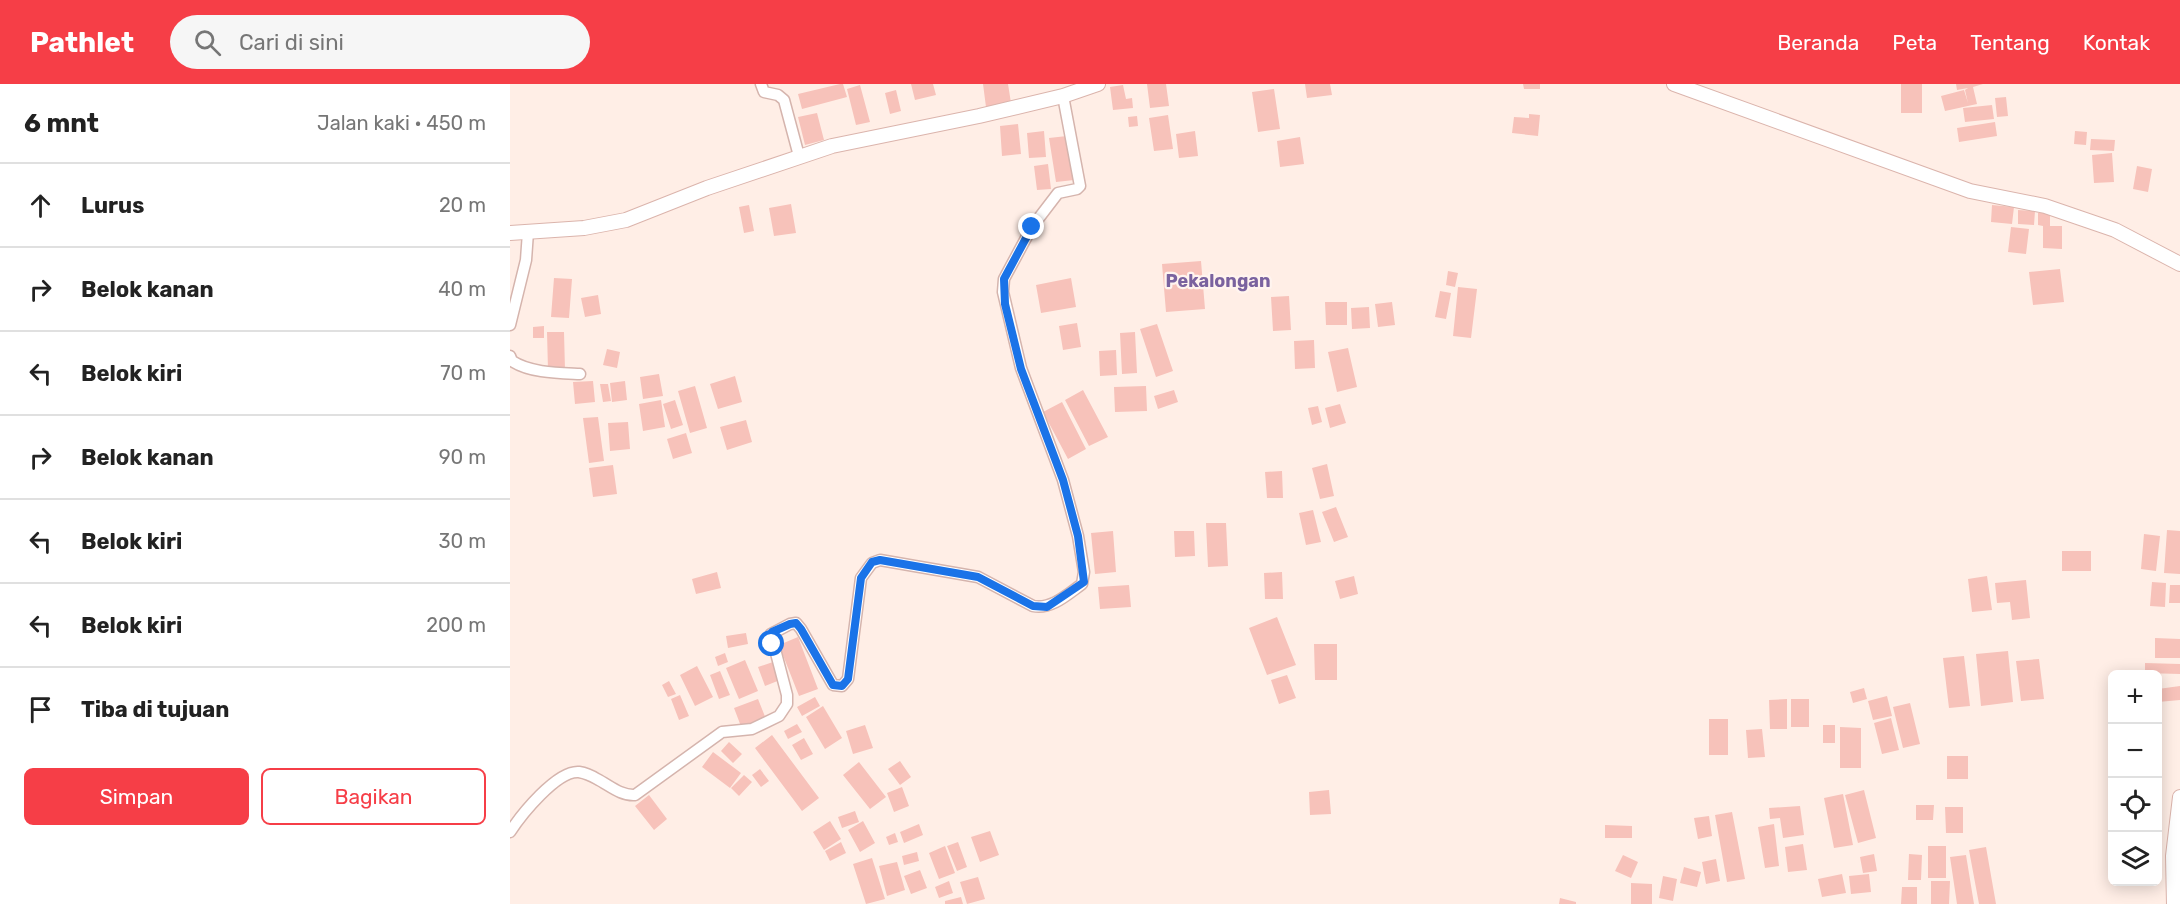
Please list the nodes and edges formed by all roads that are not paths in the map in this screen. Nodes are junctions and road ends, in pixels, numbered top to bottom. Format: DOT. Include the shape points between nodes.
graph roads {
  1 [pos="761,84"];
  2 [pos="1098,84"];
  3 [pos="1674,84"];
  4 [pos="1063,96"];
  5 [pos="799,156"];
  6 [pos="528,232"];
  7 [pos="510,233"];
  8 [pos="2180,264"];
  9 [pos="510,325"];
  10 [pos="510,356"];
  11 [pos="580,374"];
  12 [pos="2180,797"];
  13 [pos="510,832"];
  14 [pos="2174,904"];
  1 -- 5 [label="street" via="764,92 784,99"];
  2 -- 4 [label="street"];
  3 -- 8 [label="street" via="1970,191 2045,206 2105,226"];
  4 -- 5 [label="street"];
  4 -- 13 [label="street" via="1079,187 1058,193 1032,227 1004,279 1003,292 1021,369 1063,480 1078,536 1082,584 1047,607 1039,608 978,577 880,560 872,562 861,578 848,679 842,686 833,685 801,629 796,623 790,624 771,634 787,694 787,704 779,716 752,729 722,732 635,795 626,795 579,772 571,774 540,795"];
  5 -- 6 [label="street" via="626,220"];
  6 -- 7 [label="street"];
  6 -- 9 [label="street" via="526,260"];
  10 -- 11 [label="street" via="524,367"];
  12 -- 14 [label="street" via="2173,856"];
}
